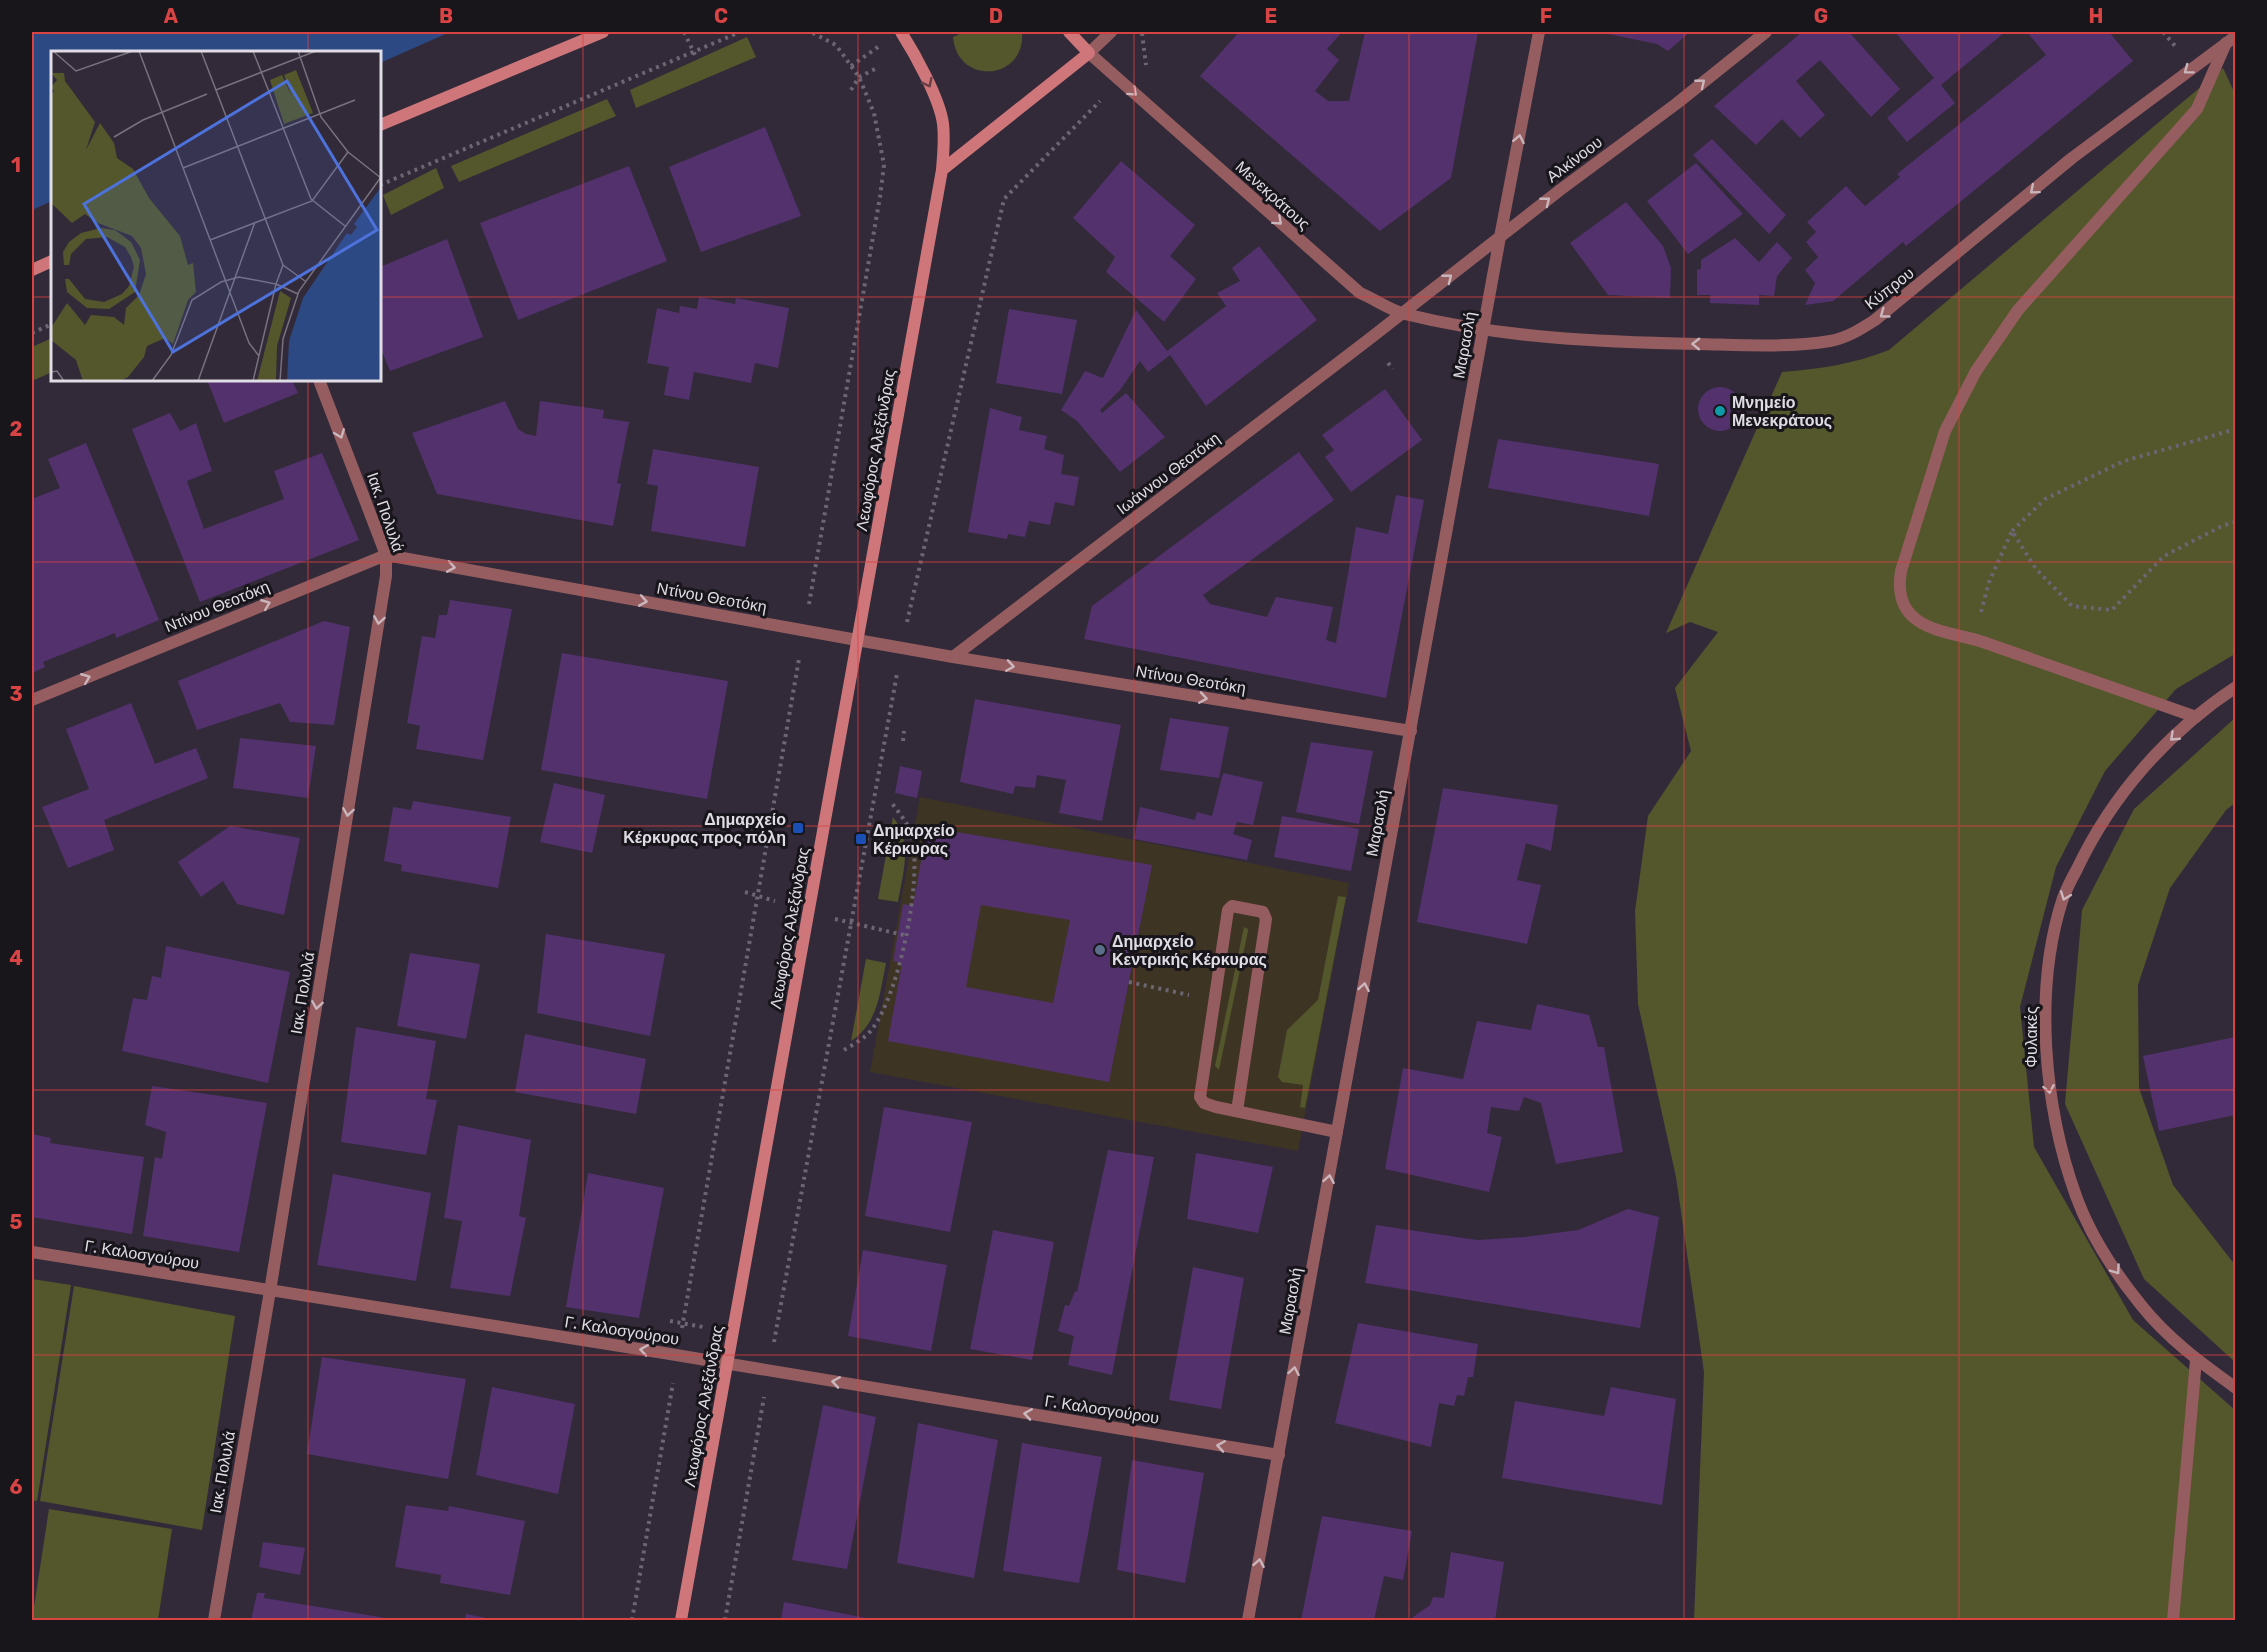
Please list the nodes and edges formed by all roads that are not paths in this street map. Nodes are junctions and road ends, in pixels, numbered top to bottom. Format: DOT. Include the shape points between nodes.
graph roads {
  1 [pos="603,32"];
  2 [pos="901,32"];
  3 [pos="1070,32"];
  4 [pos="1111,32"];
  5 [pos="1539,32"];
  6 [pos="1766,32"];
  7 [pos="2231,40"];
  8 [pos="1089,53"];
  9 [pos="381,125"];
  10 [pos="942,170"];
  11 [pos="1500,237"];
  12 [pos="51,261"];
  13 [pos="32,270"];
  14 [pos="1402,314"];
  15 [pos="1484,330"];
  16 [pos="319,381"];
  17 [pos="386,555"];
  18 [pos="857,640"];
  19 [pos="952,657"];
  20 [pos="2235,687"];
  21 [pos="32,700"];
  22 [pos="2196,717"];
  23 [pos="1411,731"];
  24 [pos="1237,1111"];
  25 [pos="1337,1132"];
  26 [pos="32,1252"];
  27 [pos="270,1291"];
  28 [pos="2196,1360"];
  29 [pos="727,1364"];
  30 [pos="2235,1388"];
  31 [pos="1279,1455"];
  32 [pos="214,1620"];
  33 [pos="681,1620"];
  34 [pos="1248,1620"];
  35 [pos="2173,1620"];
  1 -- 9 [label="main road"];
  2 -- 10 [label="main road, Λεωφόρος Αλεξάνδρας, one-way" via="930,86 943,121"];
  3 -- 8 [label="main road, Μενεκράτους"];
  4 -- 8 [label="street"];
  11 -- 5 [label="street, Μαρασλή, one-way"];
  11 -- 6 [label="street, Αλκίνοου, one-way"];
  7 -- 15 [label="street, Κύπρου, one-way" via="2072,158 1901,301 1859,331 1832,340 1780,346 1630,343"];
  7 -- 22 [label="street" via="2197,109 2018,310 1976,372 1945,432 1899,585 1908,611 1931,627"];
  8 -- 10 [label="main road"];
  8 -- 14 [label="street, Μενεκράτους, one-way" via="1359,293"];
  10 -- 18 [label="main road, Λεωφόρος Αλεξάνδρας"];
  14 -- 11 [label="street, Αλκίνοου, one-way"];
  11 -- 15 [label="street, Μαρασλή"];
  12 -- 13 [label="main road"];
  14 -- 15 [label="street, Μενεκράτους"];
  14 -- 19 [label="street, Ιωάννου Θεοτόκη"];
  15 -- 23 [label="street, Μαρασλή"];
  16 -- 17 [label="street, Ιακ. Πολυλά, one-way"];
  17 -- 18 [label="street, Ντίνου Θεοτόκη, one-way"];
  21 -- 17 [label="street, Ντίνου Θεοτόκη, one-way"];
  17 -- 27 [label="street, Ιακ. Πολυλά, one-way" via="386,576"];
  18 -- 19 [label="street, Ντίνου Θεοτόκη"];
  18 -- 29 [label="main road, Λεωφόρος Αλεξάνδρας"];
  19 -- 23 [label="street, Ντίνου Θεοτόκη, one-way"];
  20 -- 22 [label="street, Φυλακές"];
  22 -- 28 [label="street, Φυλακές, one-way" via="2130,781 2082,857 2064,896 2056,927 2046,1011 2047,1075 2058,1135 2076,1197 2105,1254 2141,1306"];
  25 -- 23 [label="street, Μαρασλή, one-way"];
  24 -- 24 [label="street" via="1204,1103 1200,1097 1228,910 1232,906 1263,912 1266,919"];
  24 -- 25 [label="street"];
  31 -- 25 [label="street, Μαρασλή, one-way"];
  26 -- 27 [label="street, Γ. Καλοσγούρου"];
  29 -- 27 [label="street, Γ. Καλοσγούρου, one-way"];
  27 -- 32 [label="street, Ιακ. Πολυλά"];
  28 -- 30 [label="street, Φυλακές"];
  28 -- 35 [label="street"];
  31 -- 29 [label="street, Γ. Καλοσγούρου, one-way"];
  29 -- 33 [label="main road, Λεωφόρος Αλεξάνδρας"];
  34 -- 31 [label="street, Μαρασλή, one-way"];
}
